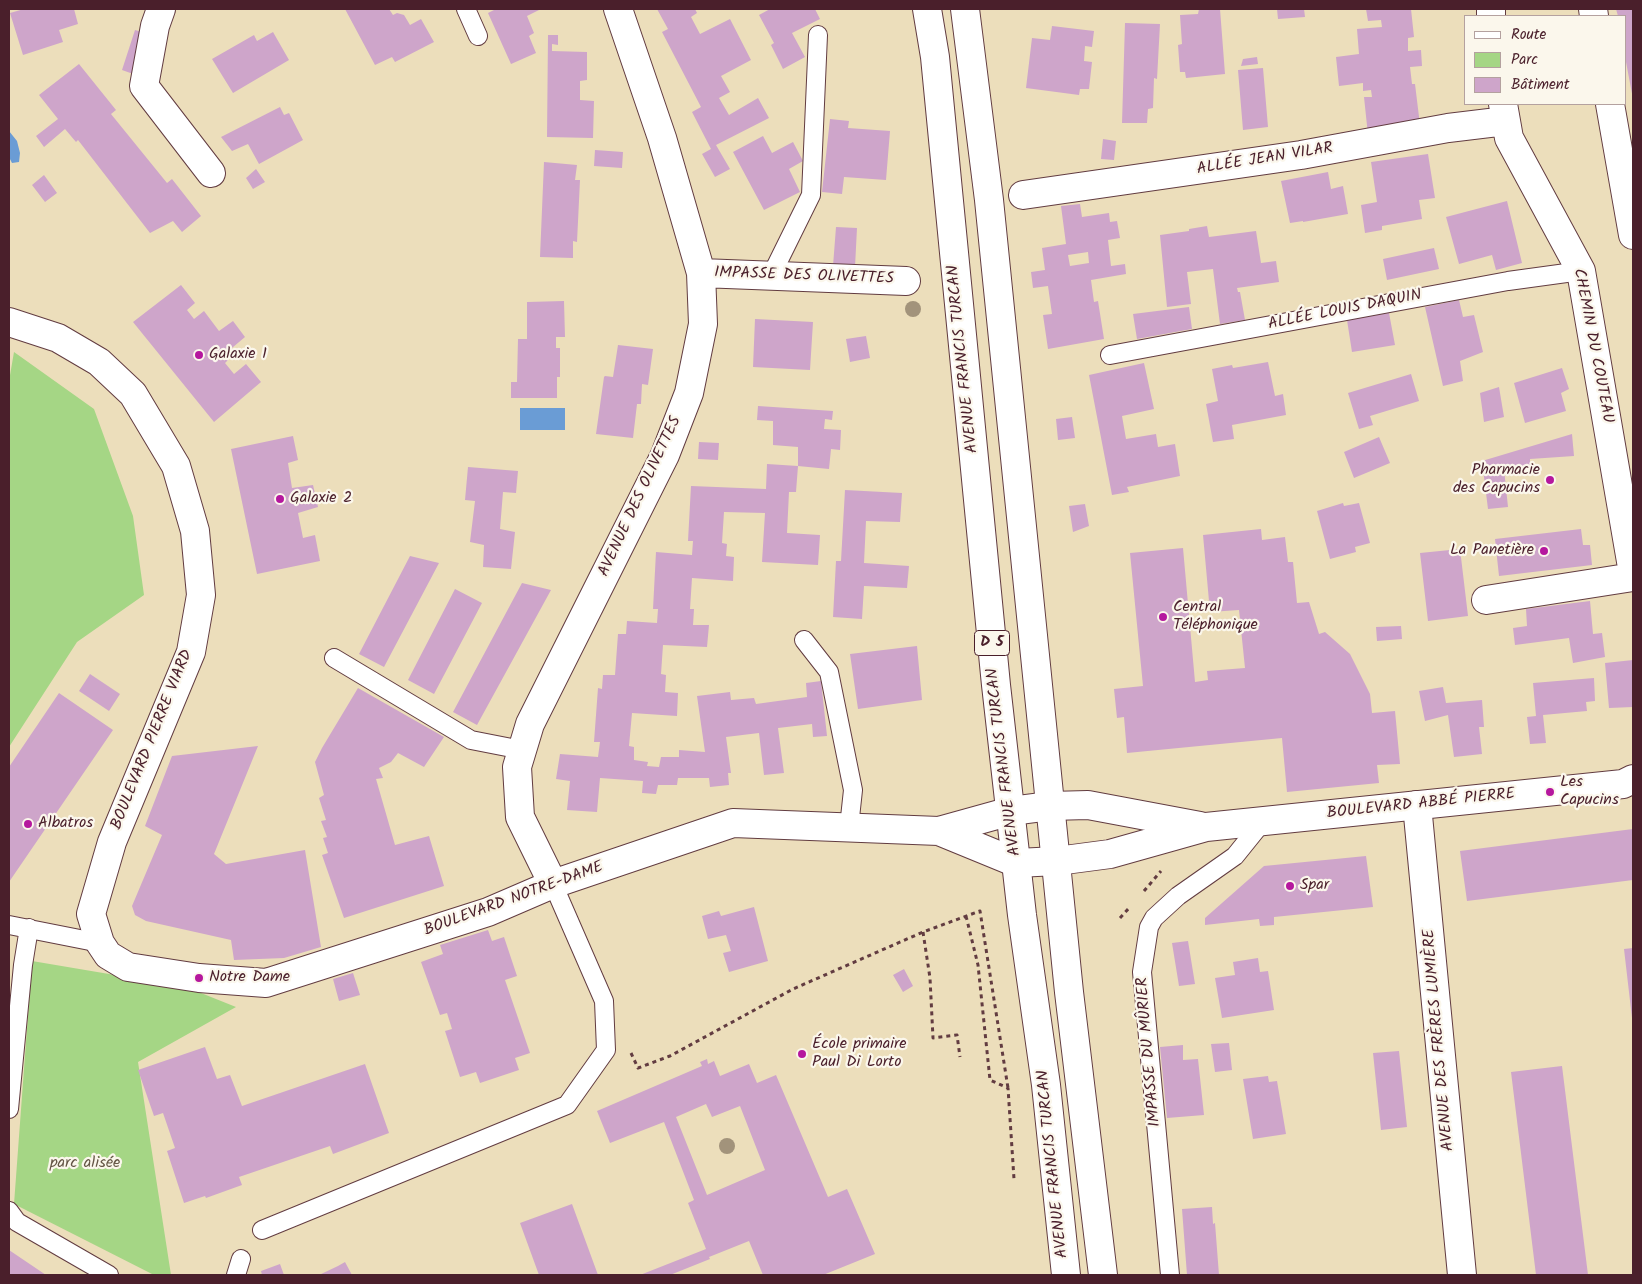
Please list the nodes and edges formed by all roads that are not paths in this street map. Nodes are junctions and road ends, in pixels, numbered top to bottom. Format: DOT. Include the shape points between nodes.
graph roads {
  1 [pos="161,9"];
  2 [pos="466,9"];
  3 [pos="618,9"];
  4 [pos="927,9"];
  5 [pos="965,9"];
  6 [pos="818,35"];
  7 [pos="478,36"];
  8 [pos="1610,105"];
  9 [pos="1505,113"];
  10 [pos="211,173"];
  11 [pos="1023,195"];
  12 [pos="1633,235"];
  13 [pos="1581,271"];
  14 [pos="701,273"];
  15 [pos="771,276"];
  16 [pos="906,281"];
  17 [pos="9,322"];
  18 [pos="1110,356"];
  19 [pos="1633,575"];
  20 [pos="1486,600"];
  21 [pos="804,640"];
  22 [pos="334,658"];
  23 [pos="522,750"];
  24 [pos="1633,779"];
  25 [pos="1417,805"];
  26 [pos="1050,806"];
  27 [pos="1010,811"];
  28 [pos="1264,820"];
  29 [pos="849,827"];
  30 [pos="1206,827"];
  31 [pos="939,831"];
  32 [pos="1056,861"];
  33 [pos="1017,863"];
  34 [pos="553,884"];
  35 [pos="9,925"];
  36 [pos="29,928"];
  37 [pos="100,943"];
  38 [pos="9,1109"];
  39 [pos="9,1211"];
  40 [pos="262,1230"];
  41 [pos="109,1275"];
  42 [pos="1066,1275"];
  43 [pos="1103,1275"];
  44 [pos="1170,1275"];
  45 [pos="1462,1275"];
  1 -- 10 [label="street" via="144,86"];
  2 -- 7 [label="lane"];
  3 -- 14 [label="street, AVENUE DES OLIVETTES" via="662,138"];
  4 -- 27 [label="street, AVENUE FRANCIS TURCAN / D 5" via="935,57"];
  5 -- 26 [label="street, AVENUE FRANCIS TURCAN / D 5" via="989,200"];
  6 -- 15 [label="lane" via="811,195"];
  8 -- 12 [label="street"];
  9 -- 11 [label="street, ALLÉE JEAN VILAR" via="1448,128 1301,155"];
  9 -- 13 [label="street, CHEMIN DU COUTEAU" via="1509,138"];
  13 -- 18 [label="lane, ALLÉE LOUIS DAQUIN" via="1508,281"];
  13 -- 19 [label="street, CHEMIN DU COUTEAU"];
  14 -- 15 [label="street, IMPASSE DES OLIVETTES"];
  14 -- 23 [label="street, AVENUE DES OLIVETTES" via="703,324 689,393 665,455 530,724"];
  15 -- 16 [label="street, IMPASSE DES OLIVETTES"];
  17 -- 37 [label="street, BOULEVARD PIERRE VIARD" via="58,338 98,362 133,394 176,466 195,531 201,595 191,652 112,842 91,914"];
  19 -- 20 [label="street"];
  21 -- 29 [label="lane" via="830,672 852,790"];
  22 -- 23 [label="lane" via="471,740"];
  23 -- 34 [label="street, AVENUE DES OLIVETTES" via="517,767 520,818"];
  24 -- 25 [label="street, BOULEVARD ABBÉ PIERRE" via="1623,784"];
  25 -- 28 [label="street, BOULEVARD ABBÉ PIERRE"];
  25 -- 45 [label="street, AVENUE DES FRÈRES LUMIÈRE"];
  26 -- 27 [label="street, BOULEVARD ABBÉ PIERRE"];
  26 -- 30 [label="street, BOULEVARD ABBÉ PIERRE" via="1088,805"];
  26 -- 32 [label="street, AVENUE FRANCIS TURCAN / D 5"];
  27 -- 31 [label="street, BOULEVARD NOTRE-DAME"];
  27 -- 33 [label="street, AVENUE FRANCIS TURCAN / D 5"];
  28 -- 30 [label="street, BOULEVARD ABBÉ PIERRE"];
  28 -- 44 [label="lane, IMPASSE DU MÛRIER" via="1235,856 1178,896 1149,927 1142,972"];
  29 -- 31 [label="street, BOULEVARD NOTRE-DAME"];
  29 -- 34 [label="street, BOULEVARD NOTRE-DAME" via="733,823"];
  30 -- 32 [label="street, BOULEVARD ABBÉ PIERRE" via="1110,854"];
  31 -- 33 [label="street, BOULEVARD NOTRE-DAME"];
  32 -- 33 [label="street, BOULEVARD NOTRE-DAME"];
  32 -- 43 [label="street, AVENUE FRANCIS TURCAN / D 5"];
  33 -- 42 [label="street, AVENUE FRANCIS TURCAN / D 5" via="1046,1085"];
  34 -- 37 [label="street, BOULEVARD NOTRE-DAME" via="488,912 266,983 199,978 128,967 108,955"];
  34 -- 40 [label="lane" via="604,1001 606,1050 568,1105"];
  35 -- 36 [label="lane"];
  36 -- 37 [label="lane"];
  36 -- 38 [label="lane"];
  39 -- 41 [label="lane" via="17,1222"];
}
